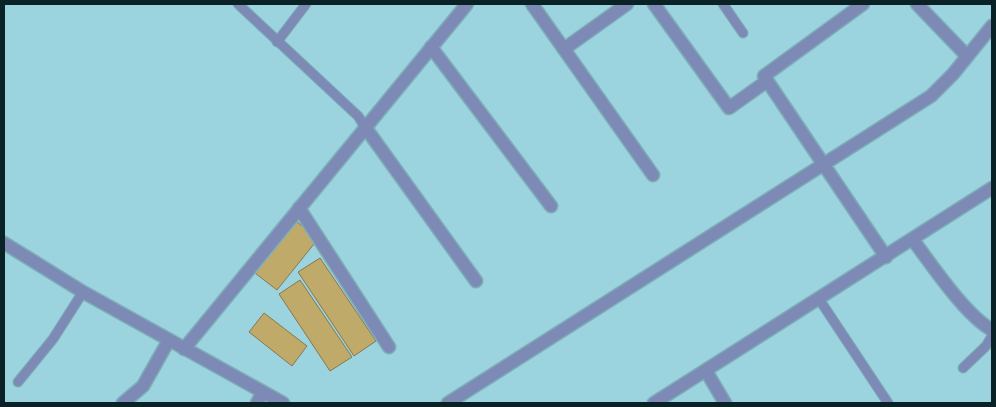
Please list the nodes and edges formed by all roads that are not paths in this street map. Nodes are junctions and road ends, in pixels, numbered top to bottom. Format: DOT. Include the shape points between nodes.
graph roads {
  1 [pos="238,4"];
  2 [pos="306,4"];
  3 [pos="467,4"];
  4 [pos="532,4"];
  5 [pos="627,4"];
  6 [pos="654,4"];
  7 [pos="723,4"];
  8 [pos="863,4"];
  9 [pos="918,4"];
  10 [pos="992,26"];
  11 [pos="743,32"];
  12 [pos="277,42"];
  13 [pos="431,47"];
  14 [pos="564,49"];
  15 [pos="967,56"];
  16 [pos="767,81"];
  17 [pos="365,127"];
  18 [pos="824,164"];
  19 [pos="653,175"];
  20 [pos="992,188"];
  21 [pos="551,206"];
  22 [pos="299,208"];
  23 [pos="913,240"];
  24 [pos="4,243"];
  25 [pos="886,257"];
  26 [pos="476,281"];
  27 [pos="83,292"];
  28 [pos="819,299"];
  29 [pos="992,330"];
  30 [pos="992,336"];
  31 [pos="168,340"];
  32 [pos="389,347"];
  33 [pos="184,349"];
  34 [pos="963,368"];
  35 [pos="706,371"];
  36 [pos="18,382"];
  37 [pos="260,398"];
  38 [pos="123,403"];
  39 [pos="283,403"];
  40 [pos="448,403"];
  41 [pos="654,403"];
  42 [pos="725,403"];
  43 [pos="888,403"];
  1 -- 12 [label="lane"];
  2 -- 12 [label="lane"];
  3 -- 13 [label="street"];
  4 -- 14 [label="street"];
  5 -- 14 [label="street"];
  6 -- 16 [label="street" via="729,108"];
  7 -- 11 [label="lane"];
  8 -- 16 [label="street" via="764,76"];
  9 -- 15 [label="street"];
  10 -- 15 [label="street"];
  12 -- 17 [label="lane" via="358,116"];
  13 -- 17 [label="street"];
  13 -- 21 [label="street"];
  14 -- 19 [label="street"];
  15 -- 18 [label="street" via="931,96"];
  16 -- 18 [label="street"];
  17 -- 22 [label="street"];
  17 -- 26 [label="street"];
  18 -- 25 [label="street"];
  18 -- 40 [label="street"];
  20 -- 23 [label="street"];
  22 -- 32 [label="street"];
  22 -- 33 [label="street"];
  23 -- 25 [label="street"];
  23 -- 29 [label="street" via="954,294"];
  24 -- 27 [label="street"];
  25 -- 28 [label="street"];
  27 -- 31 [label="street"];
  27 -- 36 [label="lane" via="53,339"];
  28 -- 35 [label="street"];
  28 -- 43 [label="lane"];
  30 -- 34 [label="lane"];
  31 -- 33 [label="street"];
  31 -- 38 [label="street" via="143,386"];
  33 -- 37 [label="street"];
  35 -- 41 [label="street"];
  35 -- 42 [label="street"];
  37 -- 39 [label="street"];
}
